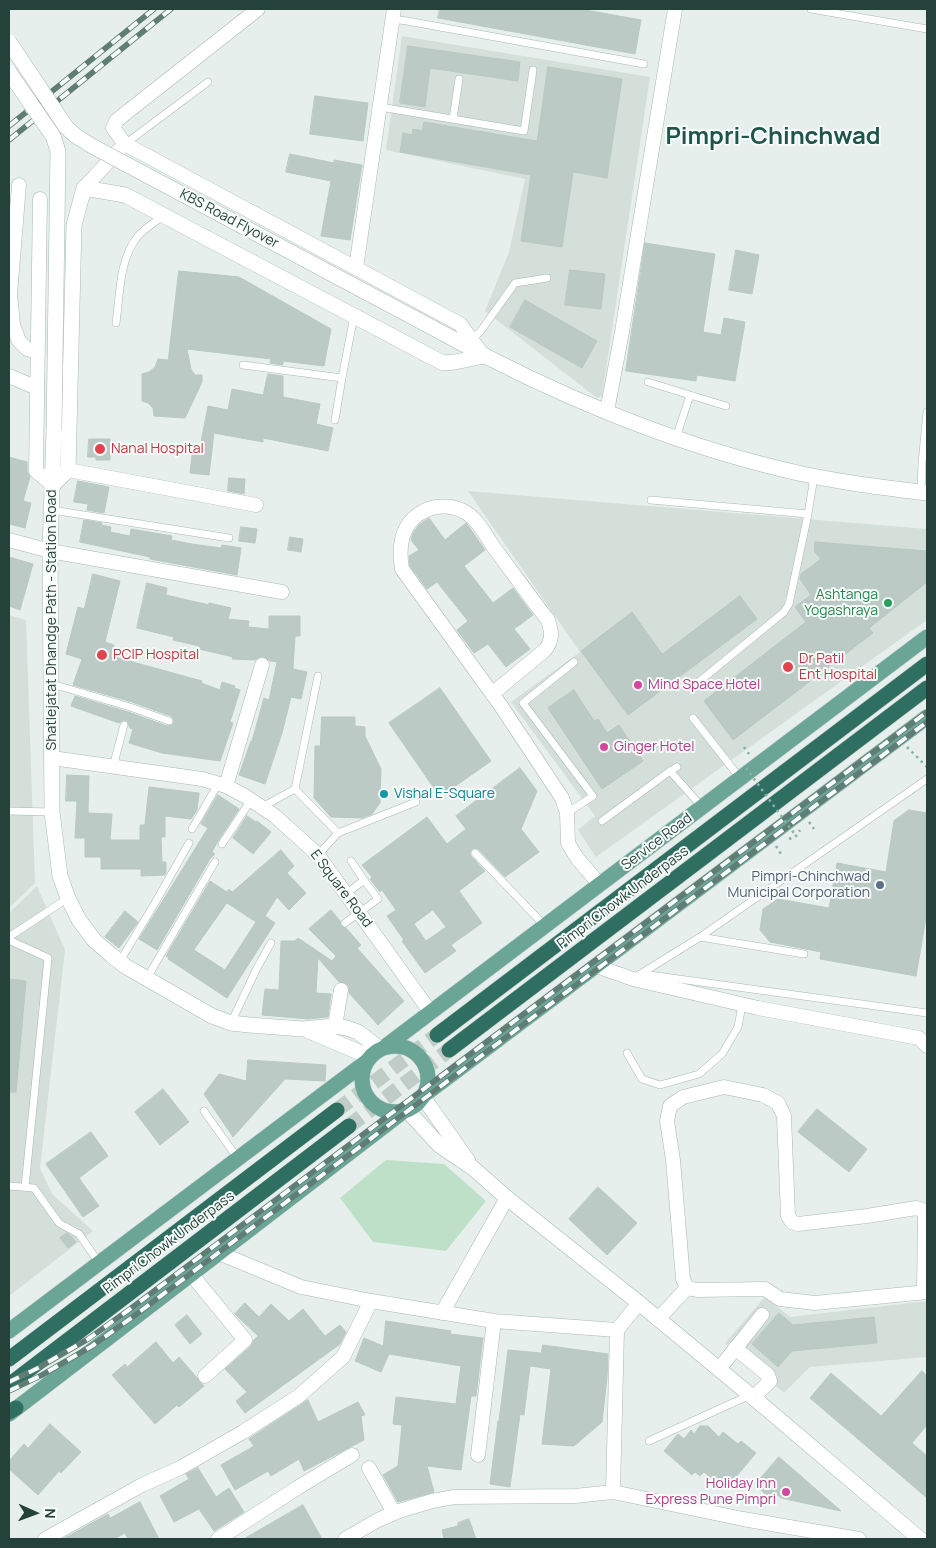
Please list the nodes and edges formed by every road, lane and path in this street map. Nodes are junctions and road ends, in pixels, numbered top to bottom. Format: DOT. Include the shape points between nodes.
graph roads {
  1 [pos="258,9"];
  2 [pos="675,9"];
  3 [pos="811,9"];
  4 [pos="393,14"];
  5 [pos="927,30"];
  6 [pos="9,42"];
  7 [pos="644,64"];
  8 [pos="533,70"];
  9 [pos="9,72"];
  10 [pos="460,78"];
  11 [pos="208,82"];
  12 [pos="380,107"];
  13 [pos="453,119"];
  14 [pos="125,144"];
  15 [pos="19,185"];
  16 [pos="84,188"];
  17 [pos="40,199"];
  18 [pos="163,216"];
  19 [pos="12,240"];
  20 [pos="356,268"];
  21 [pos="546,278"];
  22 [pos="354,316"];
  23 [pos="116,323"];
  24 [pos="472,338"];
  25 [pos="38,352"];
  26 [pos="484,356"];
  27 [pos="243,365"];
  28 [pos="9,376"];
  29 [pos="342,378"];
  30 [pos="648,382"];
  31 [pos="37,388"];
  32 [pos="690,394"];
  33 [pos="726,406"];
  34 [pos="607,411"];
  35 [pos="927,412"];
  36 [pos="335,420"];
  37 [pos="676,438"];
  38 [pos="68,470"];
  39 [pos="814,477"];
  40 [pos="52,485"];
  41 [pos="924,492"];
  42 [pos="651,500"];
  43 [pos="256,505"];
  44 [pos="52,510"];
  45 [pos="808,514"];
  46 [pos="229,538"];
  47 [pos="9,540"];
  48 [pos="50,551"];
  49 [pos="282,592"];
  50 [pos="927,637"];
  51 [pos="574,662"];
  52 [pos="927,664"];
  53 [pos="262,665"];
  54 [pos="318,676"];
  55 [pos="52,684"];
  56 [pos="695,685"];
  57 [pos="927,688"];
  58 [pos="492,694"];
  59 [pos="927,717"];
  60 [pos="693,718"];
  61 [pos="169,721"];
  62 [pos="124,725"];
  63 [pos="898,739"];
  64 [pos="52,758"];
  65 [pos="113,767"];
  66 [pos="927,767"];
  67 [pos="743,773"];
  68 [pos="927,779"];
  69 [pos="222,785"];
  70 [pos="295,789"];
  71 [pos="416,802"];
  72 [pos="257,804"];
  73 [pos="703,807"];
  74 [pos="9,811"];
  75 [pos="52,812"];
  76 [pos="566,813"];
  77 [pos="602,821"];
  78 [pos="192,829"];
  79 [pos="338,833"];
  80 [pos="796,836"];
  81 [pos="189,843"];
  82 [pos="222,844"];
  83 [pos="475,853"];
  84 [pos="318,855"];
  85 [pos="350,861"];
  86 [pos="214,862"];
  87 [pos="364,880"];
  88 [pos="600,885"];
  89 [pos="346,894"];
  90 [pos="68,898"];
  91 [pos="359,912"];
  92 [pos="345,923"];
  93 [pos="545,926"];
  94 [pos="700,937"];
  95 [pos="9,939"];
  96 [pos="271,943"];
  97 [pos="804,954"];
  98 [pos="119,962"];
  99 [pos="596,966"];
  100 [pos="637,977"];
  101 [pos="146,978"];
  102 [pos="341,990"];
  103 [pos="742,1005"];
  104 [pos="927,1012"];
  105 [pos="431,1013"];
  106 [pos="231,1024"];
  107 [pos="335,1026"];
  108 [pos="303,1029"];
  109 [pos="437,1035"];
  110 [pos="927,1046"];
  111 [pos="449,1050"];
  112 [pos="375,1053"];
  113 [pos="627,1053"];
  114 [pos="423,1096"];
  115 [pos="204,1110"];
  116 [pos="337,1110"];
  117 [pos="406,1110"];
  118 [pos="349,1126"];
  119 [pos="238,1159"];
  120 [pos="473,1168"];
  121 [pos="9,1186"];
  122 [pos="25,1188"];
  123 [pos="507,1198"];
  124 [pos="219,1253"];
  125 [pos="99,1263"];
  126 [pos="191,1274"];
  127 [pos="687,1288"];
  128 [pos="926,1292"];
  129 [pos="372,1301"];
  130 [pos="639,1303"];
  131 [pos="442,1313"];
  132 [pos="762,1315"];
  133 [pos="658,1319"];
  134 [pos="494,1321"];
  135 [pos="618,1330"];
  136 [pos="9,1331"];
  137 [pos="735,1348"];
  138 [pos="9,1359"];
  139 [pos="719,1369"];
  140 [pos="205,1376"];
  141 [pos="9,1385"];
  142 [pos="752,1396"];
  143 [pos="11,1411"];
  144 [pos="649,1441"];
  145 [pos="352,1455"];
  146 [pos="478,1455"];
  147 [pos="369,1468"];
  148 [pos="613,1492"];
  149 [pos="394,1513"];
  150 [pos="238,1534"];
  151 [pos="45,1539"];
  152 [pos="218,1539"];
  153 [pos="345,1539"];
  154 [pos="860,1539"];
  155 [pos="920,1539"];
  1 -- 14 [label="street" via="117,120 113,128"];
  2 -- 34 [label="street"];
  3 -- 5 [label="lane"];
  4 -- 7 [label="lane" via="407,21"];
  4 -- 12 [label="street"];
  6 -- 26 [label="main road, KBS Road Flyover, bridge" via="66,127 76,136"];
  8 -- 13 [label="lane" via="524,131"];
  9 -- 40 [label="main road, Shatlejatat Dhandge Path - Station Road, bridge" via="54,136 58,151"];
  10 -- 13 [label="lane"];
  11 -- 14 [label="lane"];
  12 -- 13 [label="lane"];
  12 -- 20 [label="street"];
  14 -- 16 [label="street"];
  14 -- 20 [label="street"];
  15 -- 19 [label="street"];
  16 -- 18 [label="main road" via="125,195"];
  16 -- 38 [label="main road" via="74,225"];
  17 -- 25 [label="street"];
  18 -- 22 [label="main road"];
  18 -- 23 [label="lane" via="140,234 130,247 125,260"];
  19 -- 25 [label="street" via="10,294 13,325 19,341"];
  20 -- 24 [label="street" via="460,324"];
  21 -- 24 [label="lane" via="515,283 480,332"];
  22 -- 26 [label="main road" via="443,363"];
  22 -- 29 [label="lane"];
  24 -- 26 [label="street"];
  25 -- 31 [label="street"];
  26 -- 34 [label="main road, KBS Road Flyover"];
  27 -- 29 [label="lane"];
  28 -- 31 [label="street"];
  29 -- 36 [label="lane"];
  30 -- 32 [label="lane"];
  31 -- 40 [label="street" via="36,471"];
  32 -- 33 [label="lane"];
  32 -- 37 [label="lane"];
  34 -- 37 [label="main road, KBS Road Flyover"];
  35 -- 41 [label="lane" via="922,463"];
  37 -- 39 [label="main road, KBS Road Flyover"];
  38 -- 40 [label="main road"];
  38 -- 43 [label="street"];
  39 -- 41 [label="main road, KBS Road Flyover"];
  39 -- 45 [label="lane"];
  40 -- 44 [label="main road, Shatlejatat Dhandge Path - Station Road"];
  42 -- 45 [label="lane"];
  44 -- 46 [label="lane"];
  44 -- 48 [label="main road, Shatlejatat Dhandge Path - Station Road"];
  45 -- 56 [label="lane" via="791,596 784,612"];
  47 -- 48 [label="street"];
  48 -- 49 [label="street"];
  48 -- 55 [label="main road, Shatlejatat Dhandge Path - Station Road"];
  50 -- 67 [label="main road, Service Road"];
  51 -- 76 [label="lane" via="523,703 593,796"];
  52 -- 109 [label="highway, Pimpri Chowk Underpass"];
  53 -- 69 [label="street"];
  54 -- 70 [label="lane"];
  55 -- 61 [label="lane"];
  55 -- 64 [label="main road, Shatlejatat Dhandge Path - Station Road"];
  57 -- 111 [label="highway, Pimpri Chowk Underpass"];
  58 -- 58 [label="street" via="545,650 552,636 551,628 472,517 453,507 428,509 416,516 404,533 400,556 402,569"];
  58 -- 76 [label="street" via="557,789"];
  59 -- 63 [label="main road"];
  60 -- 67 [label="lane"];
  62 -- 65 [label="lane"];
  63 -- 66 [label="path"];
  63 -- 99 [label="main road"];
  64 -- 65 [label="street, E Square Road"];
  64 -- 75 [label="main road, Shatlejatat Dhandge Path - Station Road"];
  65 -- 69 [label="street, E Square Road" via="202,779"];
  67 -- 73 [label="main road, Service Road"];
  67 -- 80 [label="path, bridge"];
  68 -- 94 [label="lane"];
  69 -- 72 [label="street, E Square Road"];
  69 -- 78 [label="lane"];
  70 -- 72 [label="lane"];
  70 -- 79 [label="lane"];
  71 -- 79 [label="lane"];
  72 -- 82 [label="lane"];
  72 -- 84 [label="street, E Square Road"];
  73 -- 77 [label="lane" via="673,769"];
  73 -- 88 [label="main road, Service Road"];
  74 -- 75 [label="lane"];
  75 -- 90 [label="main road, Shatlejatat Dhandge Path - Station Road" via="60,876"];
  76 -- 88 [label="street" via="568,843"];
  79 -- 84 [label="lane"];
  81 -- 98 [label="lane"];
  83 -- 93 [label="lane"];
  84 -- 89 [label="street, E Square Road"];
  85 -- 87 [label="lane"];
  86 -- 101 [label="lane"];
  87 -- 89 [label="lane"];
  87 -- 91 [label="lane" via="378,898"];
  88 -- 93 [label="main road, Service Road"];
  89 -- 91 [label="street, E Square Road"];
  90 -- 95 [label="lane"];
  90 -- 98 [label="main road, Shatlejatat Dhandge Path - Station Road" via="94,940"];
  91 -- 92 [label="lane"];
  91 -- 105 [label="street, E Square Road"];
  93 -- 105 [label="main road, Service Road"];
  94 -- 97 [label="lane"];
  94 -- 100 [label="lane"];
  95 -- 122 [label="lane" via="48,958"];
  96 -- 106 [label="lane"];
  98 -- 101 [label="main road, Shatlejatat Dhandge Path - Station Road"];
  99 -- 100 [label="street"];
  99 -- 114 [label="main road"];
  100 -- 103 [label="street"];
  100 -- 104 [label="lane"];
  101 -- 106 [label="main road, Shatlejatat Dhandge Path - Station Road"];
  102 -- 107 [label="street"];
  103 -- 110 [label="street" via="919,1038"];
  103 -- 113 [label="lane" via="738,1027 722,1054 698,1074 660,1085 642,1079"];
  105 -- 112 [label="main road, Service Road"];
  106 -- 108 [label="main road, Shatlejatat Dhandge Path - Station Road"];
  107 -- 108 [label="main road, Shatlejatat Dhandge Path - Station Road"];
  107 -- 112 [label="main road, Shatlejatat Dhandge Path - Station Road" via="358,1032"];
  108 -- 112 [label="main road, Shatlejatat Dhandge Path - Station Road"];
  112 -- 114 [label="main road" via="392,1045 417,1053 428,1076"];
  112 -- 117 [label="main road" via="362,1074 368,1099 384,1110"];
  112 -- 119 [label="main road, Service Road"];
  114 -- 117 [label="main road"];
  114 -- 120 [label="main road"];
  115 -- 119 [label="lane"];
  116 -- 138 [label="highway, Pimpri Chowk Underpass"];
  117 -- 120 [label="main road" via="439,1145"];
  117 -- 124 [label="main road"];
  118 -- 141 [label="highway, Pimpri Chowk Underpass"];
  119 -- 125 [label="main road, Service Road"];
  120 -- 123 [label="main road"];
  121 -- 122 [label="lane"];
  122 -- 125 [label="lane" via="34,1188 59,1222 79,1234"];
  123 -- 130 [label="main road"];
  123 -- 131 [label="street"];
  124 -- 126 [label="main road"];
  124 -- 129 [label="street" via="301,1286"];
  125 -- 136 [label="main road, Service Road"];
  126 -- 140 [label="street" via="245,1340"];
  126 -- 143 [label="main road"];
  127 -- 128 [label="street" via="765,1289 780,1299 815,1303"];
  127 -- 128 [label="street" via="683,1279 667,1121 670,1106 683,1097 724,1086 763,1095 778,1103 784,1116 788,1216 792,1222 798,1224 916,1208 922,1210 925,1214"];
  127 -- 133 [label="street"];
  129 -- 131 [label="street"];
  129 -- 151 [label="street" via="343,1356 300,1396 180,1468 142,1485"];
  130 -- 133 [label="main road"];
  130 -- 135 [label="street"];
  131 -- 134 [label="street"];
  132 -- 137 [label="street"];
  133 -- 139 [label="main road"];
  134 -- 135 [label="street"];
  134 -- 146 [label="street"];
  135 -- 148 [label="street"];
  137 -- 139 [label="street"];
  137 -- 142 [label="street" via="770,1378"];
  139 -- 142 [label="main road"];
  142 -- 144 [label="lane"];
  142 -- 155 [label="main road"];
  145 -- 150 [label="street" via="297,1488"];
  147 -- 149 [label="street"];
  148 -- 149 [label="street" via="575,1496 454,1497"];
  148 -- 154 [label="street"];
  149 -- 153 [label="street"];
  150 -- 152 [label="street"];
}
